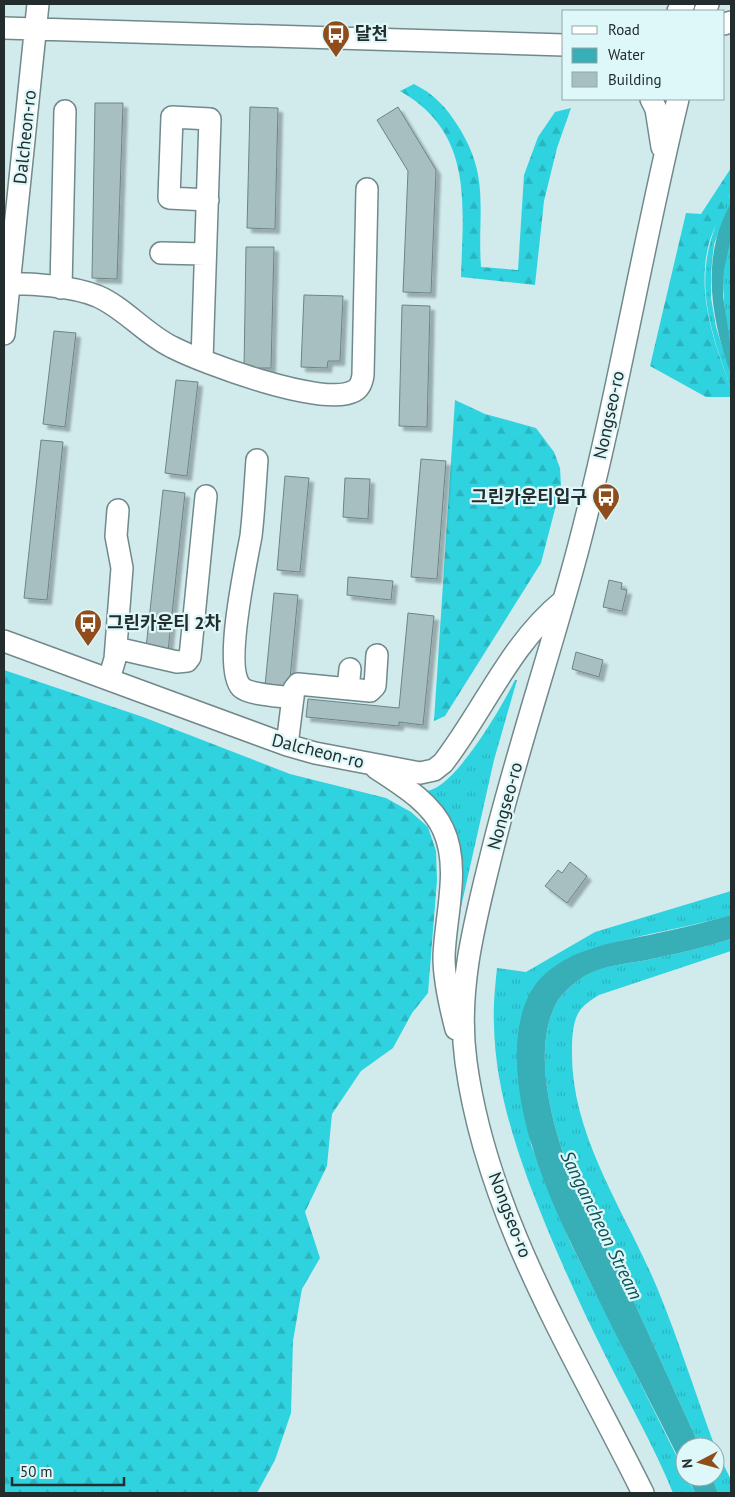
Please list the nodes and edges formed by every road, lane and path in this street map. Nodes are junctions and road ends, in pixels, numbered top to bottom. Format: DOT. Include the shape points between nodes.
graph roads {
  1 [pos="38,4"];
  2 [pos="4,28"];
  3 [pos="36,29"];
  4 [pos="561,46"];
  5 [pos="652,100"];
  6 [pos="678,100"];
  7 [pos="65,112"];
  8 [pos="664,158"];
  9 [pos="367,189"];
  10 [pos="208,200"];
  11 [pos="161,253"];
  12 [pos="206,254"];
  13 [pos="6,284"];
  14 [pos="61,288"];
  15 [pos="4,334"];
  16 [pos="202,360"];
  17 [pos="257,460"];
  18 [pos="206,496"];
  19 [pos="118,510"];
  20 [pos="563,601"];
  21 [pos="4,641"];
  22 [pos="116,648"];
  23 [pos="377,655"];
  24 [pos="109,679"];
  25 [pos="293,698"];
  26 [pos="287,746"];
  27 [pos="370,764"];
  28 [pos="466,1058"];
  29 [pos="643,1493"];
  1 -- 3 [label="street, Dalcheon-ro"];
  2 -- 3 [label="street"];
  3 -- 4 [label="street"];
  3 -- 13 [label="street, Dalcheon-ro"];
  5 -- 8 [label="street" via="656,109"];
  6 -- 8 [label="street, Nongseo-ro"];
  7 -- 14 [label="street"];
  8 -- 20 [label="street, Nongseo-ro" via="592,491"];
  9 -- 16 [label="street" via="356,281 363,375 355,391 333,394 285,387"];
  10 -- 12 [label="street"];
  11 -- 12 [label="street"];
  12 -- 16 [label="street"];
  13 -- 14 [label="street"];
  13 -- 15 [label="street, Dalcheon-ro"];
  14 -- 16 [label="street" via="100,298 159,340"];
  17 -- 25 [label="street" via="251,536 237,613 235,672 240,685 248,692"];
  18 -- 22 [label="street" via="190,657 187,661 177,662"];
  19 -- 22 [label="street" via="116,536 122,568"];
  20 -- 27 [label="street, Dalcheon-ro" via="524,640 443,763 434,770 420,773"];
  20 -- 28 [label="street, Nongseo-ro" via="520,747 477,913 465,986 463,1023"];
  21 -- 24 [label="street, Dalcheon-ro"];
  22 -- 24 [label="street"];
  23 -- 25 [label="street" via="373,689 366,691 349,679 298,684"];
  24 -- 26 [label="street, Dalcheon-ro"];
  25 -- 26 [label="street"];
  26 -- 27 [label="street, Dalcheon-ro"];
  27 -- 28 [label="street" via="411,792 432,812 449,845 451,872 444,959 450,1003"];
  28 -- 29 [label="street, Nongseo-ro" via="484,1146 521,1248 546,1305"];
}
